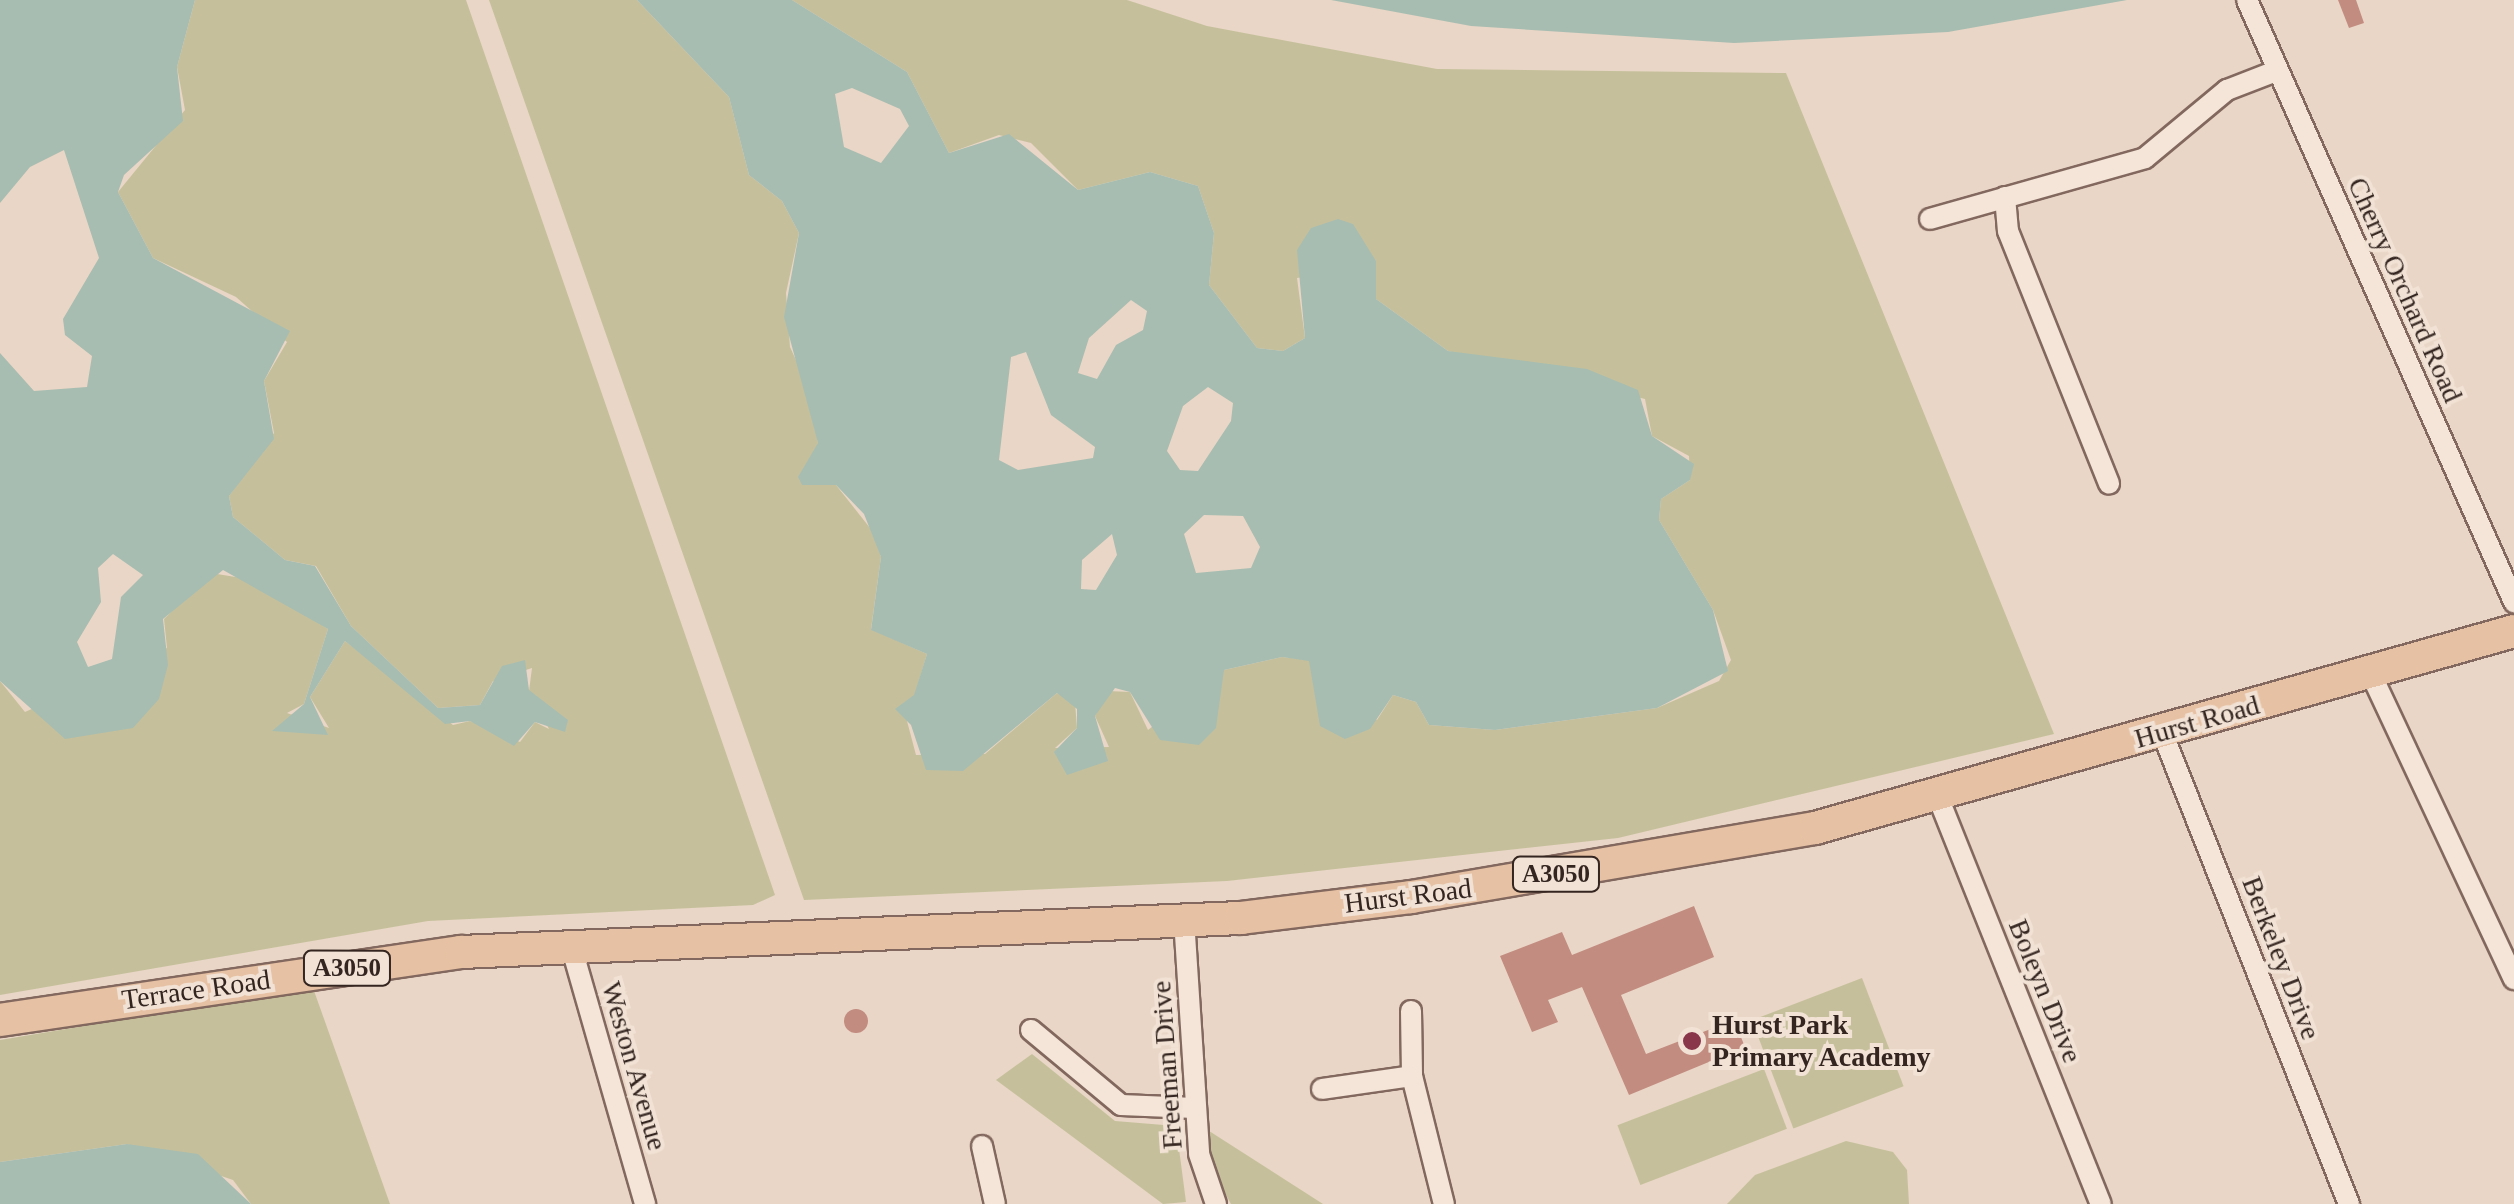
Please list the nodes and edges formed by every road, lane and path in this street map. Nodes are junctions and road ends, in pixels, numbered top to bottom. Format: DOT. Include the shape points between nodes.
graph roads {
  1 [pos="2247,0"];
  2 [pos="2276,70"];
  3 [pos="2005,197"];
  4 [pos="1930,219"];
  5 [pos="2109,484"];
  6 [pos="2514,602"];
  7 [pos="2514,631"];
  8 [pos="2370,674"];
  9 [pos="2162,732"];
  10 [pos="1938,798"];
  11 [pos="1184,920"];
  12 [pos="570,942"];
  13 [pos="2514,979"];
  14 [pos="1411,1011"];
  15 [pos="0,1020"];
  16 [pos="1031,1030"];
  17 [pos="1412,1076"];
  18 [pos="1322,1089"];
  19 [pos="1195,1108"];
  20 [pos="982,1146"];
  21 [pos="645,1204"];
  22 [pos="995,1204"];
  23 [pos="1216,1204"];
  24 [pos="1444,1204"];
  25 [pos="2101,1204"];
  26 [pos="2349,1204"];
  1 -- 2 [label="street, Cherry Orchard Road"];
  2 -- 3 [label="street" via="2226,90 2146,158"];
  2 -- 6 [label="street, Cherry Orchard Road"];
  3 -- 4 [label="street"];
  3 -- 5 [label="street" via="2008,231"];
  7 -- 8 [label="main road, Hurst Road / A3050"];
  8 -- 9 [label="main road, Hurst Road / A3050"];
  8 -- 13 [label="street"];
  9 -- 10 [label="main road, Hurst Road / A3050"];
  9 -- 26 [label="street, Berkeley Drive"];
  10 -- 11 [label="main road, Hurst Road / A3050" via="1661,858"];
  10 -- 25 [label="street, Boleyn Drive"];
  11 -- 12 [label="main road, Hurst Road / A3050"];
  11 -- 19 [label="street, Freeman Drive"];
  12 -- 15 [label="main road, Terrace Road / A3050"];
  12 -- 21 [label="street, Weston Avenue"];
  14 -- 17 [label="street"];
  16 -- 19 [label="street" via="1120,1105"];
  17 -- 18 [label="street"];
  17 -- 24 [label="street"];
  19 -- 23 [label="street, Freeman Drive"];
  20 -- 22 [label="street"];
}
